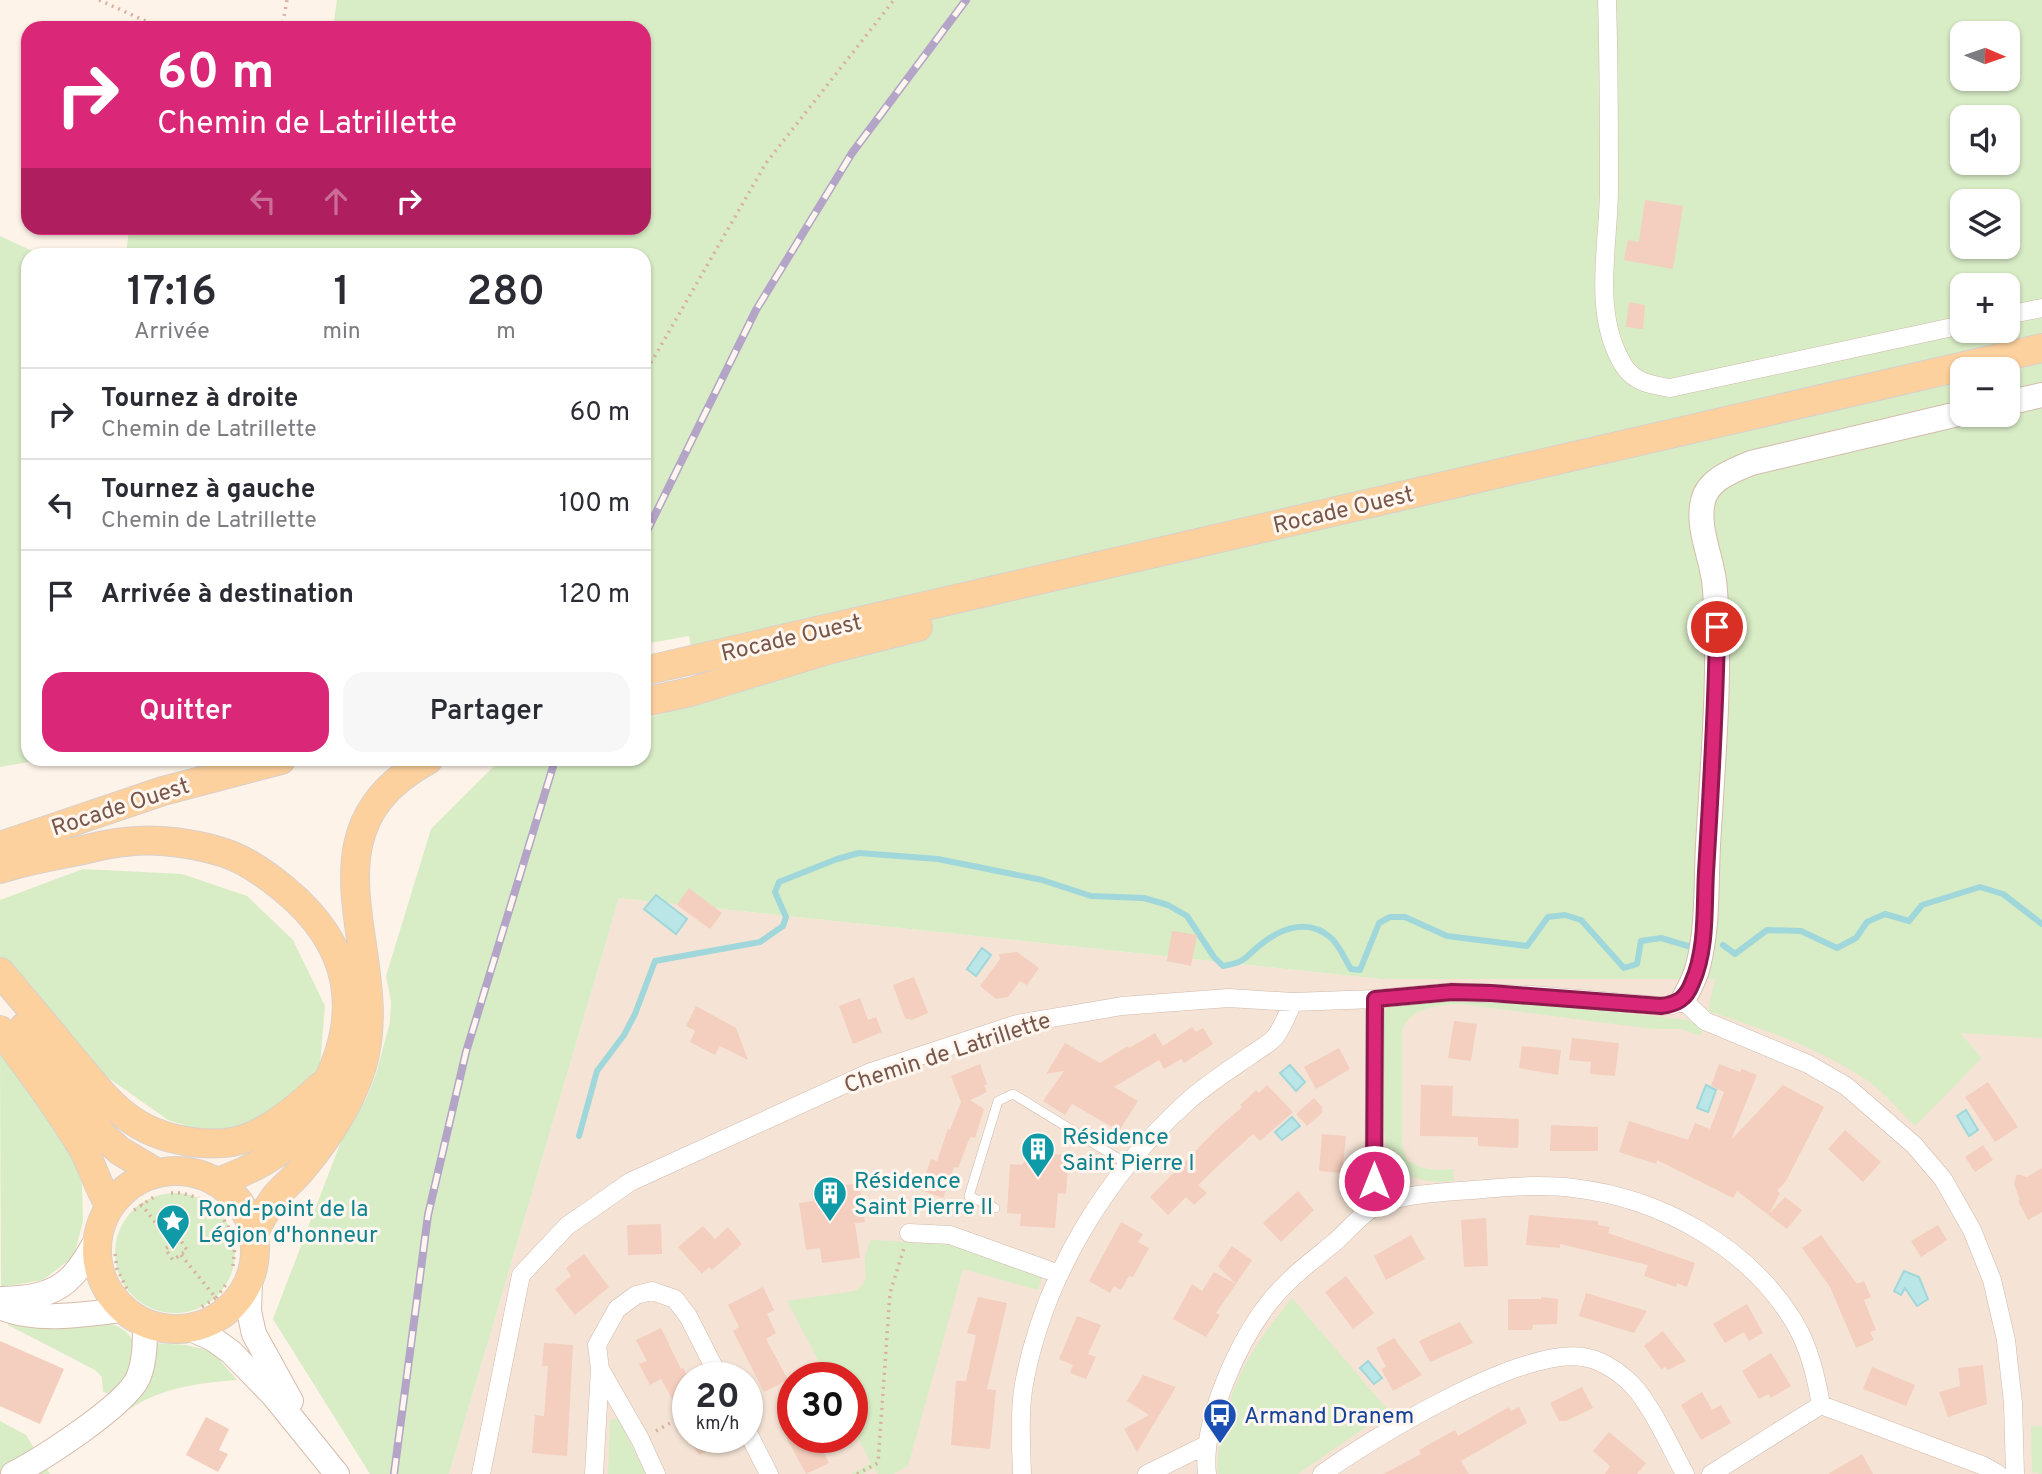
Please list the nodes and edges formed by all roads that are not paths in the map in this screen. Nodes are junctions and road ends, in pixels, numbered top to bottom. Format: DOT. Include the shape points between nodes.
graph roads {
  1 [pos="1606,0"];
  2 [pos="2042,308"];
  3 [pos="2020,312"];
  4 [pos="1950,328"];
  5 [pos="2042,348"];
  6 [pos="2006,357"];
  7 [pos="2042,362"];
  8 [pos="2020,366"];
  9 [pos="1950,371"];
  10 [pos="2042,395"];
  11 [pos="2020,400"];
  12 [pos="1950,417"];
  13 [pos="1644,439"];
  14 [pos="651,669"];
  15 [pos="651,700"];
  16 [pos="258,766"];
  17 [pos="419,766"];
  18 [pos="0,846"];
  19 [pos="0,869"];
  20 [pos="0,972"];
  21 [pos="0,994"];
  22 [pos="1375,999"];
  23 [pos="1683,1000"];
  24 [pos="1293,1002"];
  25 [pos="0,1030"];
  26 [pos="331,1077"];
  27 [pos="1129,1165"];
  28 [pos="157,1172"];
  29 [pos="218,1182"];
  30 [pos="1374,1207"];
  31 [pos="995,1208"];
  32 [pos="120,1209"];
  33 [pos="909,1233"];
  34 [pos="240,1236"];
  35 [pos="106,1243"];
  36 [pos="1059,1273"];
  37 [pos="237,1278"];
  38 [pos="0,1299"];
  39 [pos="0,1307"];
  40 [pos="134,1310"];
  41 [pos="195,1319"];
  42 [pos="711,1362"];
  43 [pos="600,1368"];
  44 [pos="1821,1405"];
  45 [pos="1206,1445"];
  46 [pos="758,1453"];
  47 [pos="334,1469"];
  48 [pos="13,1474"];
  49 [pos="481,1474"];
  50 [pos="594,1474"];
  51 [pos="656,1474"];
  52 [pos="769,1474"];
  53 [pos="1022,1474"];
  54 [pos="1147,1474"];
  55 [pos="1207,1474"];
  56 [pos="1322,1474"];
  57 [pos="1685,1474"];
  58 [pos="1711,1474"];
  59 [pos="1998,1474"];
  60 [pos="2015,1474"];
  1 -- 4 [label="street" via="1609,191 1605,312 1610,337 1635,379 1670,388"];
  2 -- 3 [label="street"];
  5 -- 6 [label="main road, Rocade Ouest"];
  7 -- 8 [label="street"];
  9 -- 13 [label="main road, Rocade Ouest"];
  10 -- 11 [label="street"];
  12 -- 23 [label="street" via="1751,463 1730,472 1706,492 1703,527 1715,586 1717,627 1714,747 1699,964"];
  13 -- 14 [label="main road, Rocade Ouest"];
  13 -- 15 [label="main road" via="1490,492 992,608"];
  16 -- 18 [label="main road, Rocade Ouest" via="163,791"];
  17 -- 34 [label="main road" via="395,781 368,816 360,835 355,901 370,1024 361,1070 331,1132"];
  19 -- 26 [label="main road" via="125,841 171,842 226,853 267,876 322,926 343,973 348,1011"];
  20 -- 26 [label="main road" via="98,1089 127,1117 157,1134 188,1143 250,1137 280,1121"];
  21 -- 28 [label="main road" via="103,1136"];
  22 -- 23 [label="street, Chemin de Latrillette" via="1452,992 1661,1006"];
  22 -- 24 [label="street, Chemin de Latrillette"];
  22 -- 30 [label="street"];
  23 -- 60 [label="street" via="1705,1021 1846,1086 1914,1145 1943,1179 1972,1230 1992,1280 2006,1340"];
  24 -- 27 [label="street" via="1275,1038 1203,1088"];
  24 -- 49 [label="street, Chemin de Latrillette" via="1229,998 1122,1006 1017,1024 871,1072 630,1182 567,1226 521,1275"];
  25 -- 32 [label="main road" via="53,1101 93,1166 103,1196"];
  26 -- 29 [label="main road" via="305,1128 281,1151"];
  27 -- 31 [label="lane" via="1013,1094 998,1101 969,1196"];
  27 -- 36 [label="street" via="1106,1193"];
  28 -- 29 [label="main road" via="178,1170"];
  28 -- 32 [label="main road" via="122,1191"];
  29 -- 34 [label="main road" via="240,1204"];
  30 -- 44 [label="street" via="1415,1195 1527,1186 1592,1191 1670,1215 1725,1248 1780,1302 1815,1371"];
  30 -- 45 [label="street" via="1293,1277 1254,1324 1237,1355"];
  32 -- 35 [label="main road" via="102,1222"];
  33 -- 36 [label="street" via="950,1235"];
  34 -- 37 [label="main road" via="256,1257"];
  35 -- 38 [label="street" via="70,1280 42,1295"];
  35 -- 40 [label="main road" via="98,1265 107,1290"];
  36 -- 53 [label="street" via="1034,1338 1024,1386"];
  37 -- 41 [label="main road" via="236,1304 215,1320"];
  37 -- 47 [label="street" via="254,1334"];
  39 -- 40 [label="street" via="57,1316"];
  40 -- 41 [label="main road" via="168,1330"];
  40 -- 48 [label="street" via="143,1360 133,1385 72,1438"];
  41 -- 47 [label="street" via="273,1395"];
  42 -- 43 [label="street" via="675,1298 652,1291 636,1295 617,1309 597,1345"];
  43 -- 50 [label="street"];
  43 -- 51 [label="street"];
  44 -- 58 [label="street"];
  44 -- 59 [label="street"];
  45 -- 54 [label="street"];
  45 -- 55 [label="street"];
  46 -- 52 [label="street"];
  56 -- 57 [label="street" via="1444,1401 1528,1364 1583,1357 1599,1362 1637,1390"];
}
